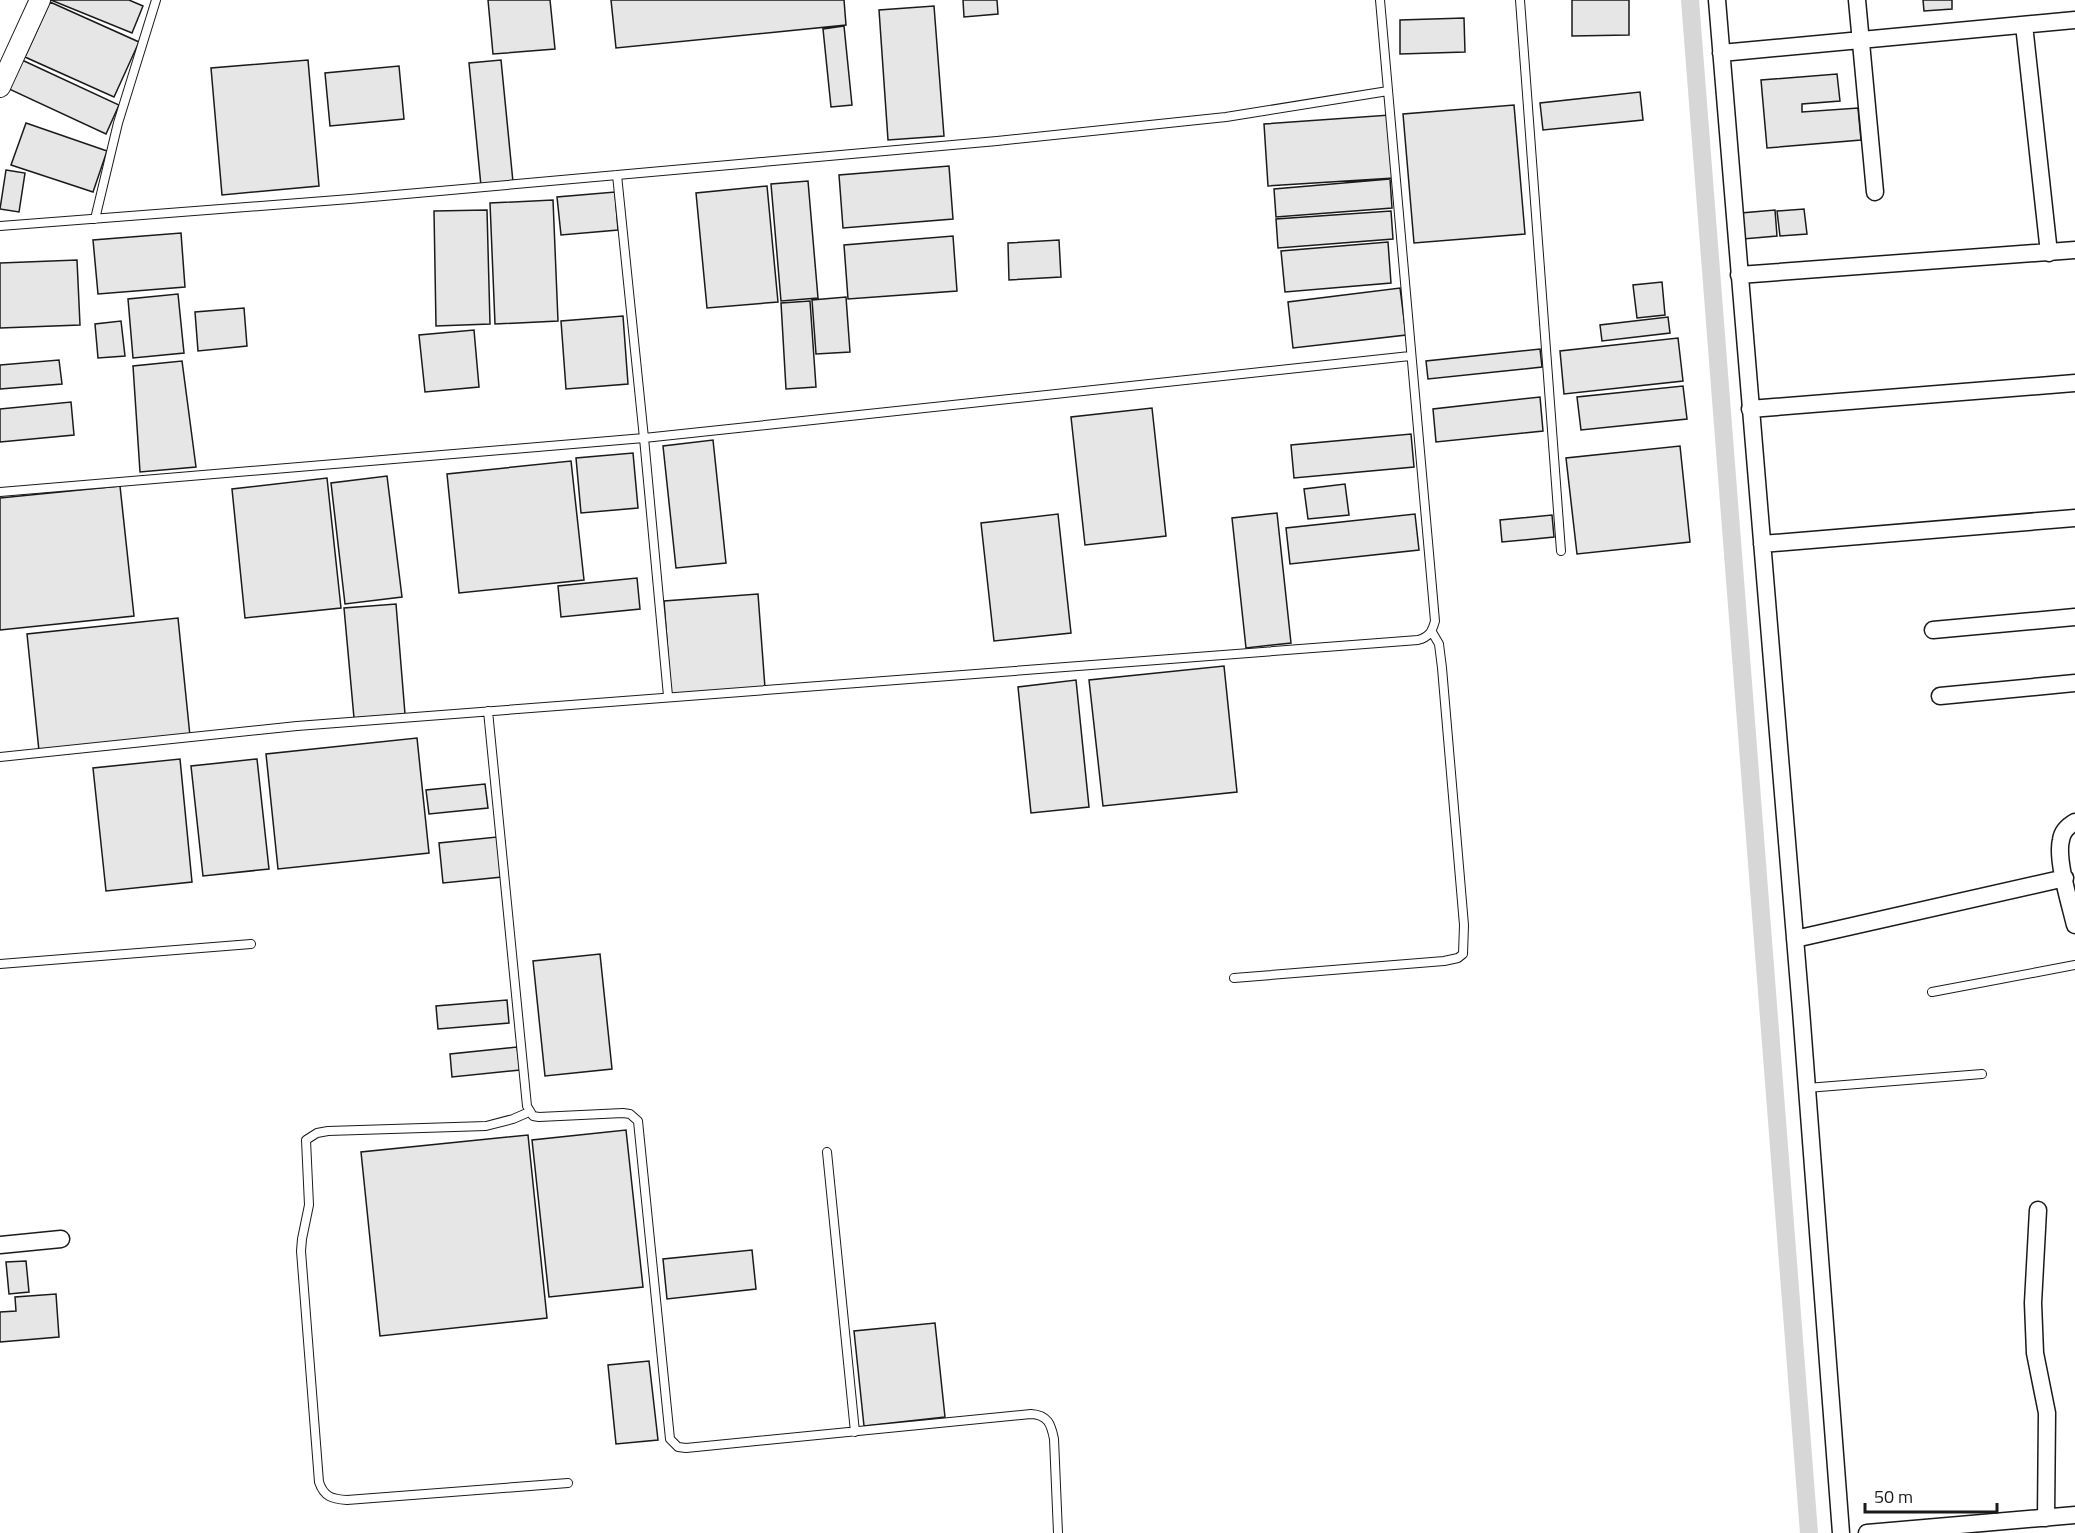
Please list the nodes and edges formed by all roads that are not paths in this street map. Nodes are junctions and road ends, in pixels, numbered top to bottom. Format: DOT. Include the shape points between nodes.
graph roads {
  1 [pos="40,0"];
  2 [pos="156,0"];
  3 [pos="1380,0"];
  4 [pos="1520,0"];
  5 [pos="1717,0"];
  6 [pos="1857,0"];
  7 [pos="2075,20"];
  8 [pos="2024,24"];
  9 [pos="1861,40"];
  10 [pos="1720,53"];
  11 [pos="0,87"];
  12 [pos="1388,91"];
  13 [pos="616,175"];
  14 [pos="1875,192"];
  15 [pos="94,219"];
  16 [pos="0,226"];
  17 [pos="2075,250"];
  18 [pos="2049,253"];
  19 [pos="1739,275"];
  20 [pos="1410,356"];
  21 [pos="2075,383"];
  22 [pos="1750,409"];
  23 [pos="644,438"];
  24 [pos="0,492"];
  25 [pos="2075,518"];
  26 [pos="1762,544"];
  27 [pos="1561,551"];
  28 [pos="2075,616"];
  29 [pos="1933,630"];
  30 [pos="1432,632"];
  31 [pos="2075,684"];
  32 [pos="668,696"];
  33 [pos="1940,696"];
  34 [pos="488,711"];
  35 [pos="0,757"];
  36 [pos="2075,822"];
  37 [pos="2065,878"];
  38 [pos="2075,925"];
  39 [pos="1795,939"];
  40 [pos="251,944"];
  41 [pos="0,964"];
  42 [pos="2075,965"];
  43 [pos="1234,978"];
  44 [pos="1932,992"];
  45 [pos="1982,1074"];
  46 [pos="1807,1088"];
  47 [pos="529,1112"];
  48 [pos="827,1152"];
  49 [pos="2038,1210"];
  50 [pos="62,1239"];
  51 [pos="0,1245"];
  52 [pos="855,1432"];
  53 [pos="568,1483"];
  54 [pos="2075,1515"];
  55 [pos="2046,1518"];
  56 [pos="1987,1528"];
  57 [pos="1059,1533"];
  58 [pos="1842,1533"];
  59 [pos="1867,1533"];
  1 -- 11 [label="street"];
  2 -- 15 [label="lane" via="118,123"];
  3 -- 12 [label="lane"];
  4 -- 27 [label="lane"];
  5 -- 10 [label="street"];
  6 -- 9 [label="street"];
  7 -- 8 [label="street"];
  8 -- 9 [label="street"];
  8 -- 18 [label="street"];
  9 -- 10 [label="street"];
  9 -- 14 [label="street"];
  10 -- 19 [label="street"];
  12 -- 13 [label="lane" via="1226,117"];
  12 -- 20 [label="lane"];
  13 -- 15 [label="lane"];
  13 -- 23 [label="lane"];
  15 -- 16 [label="lane"];
  17 -- 18 [label="street"];
  18 -- 19 [label="street"];
  19 -- 22 [label="street"];
  20 -- 23 [label="lane"];
  20 -- 30 [label="lane" via="1435,621"];
  21 -- 22 [label="street"];
  22 -- 26 [label="street"];
  23 -- 24 [label="lane"];
  23 -- 32 [label="lane"];
  25 -- 26 [label="street"];
  26 -- 39 [label="street"];
  28 -- 29 [label="street"];
  30 -- 32 [label="lane" via="1418,640"];
  30 -- 43 [label="lane" via="1442,668 1464,925 1462,954 1444,961"];
  31 -- 33 [label="street"];
  32 -- 34 [label="lane"];
  34 -- 35 [label="lane"];
  34 -- 47 [label="lane"];
  36 -- 37 [label="street" via="2061,838 2059,852"];
  37 -- 38 [label="street"];
  37 -- 39 [label="street"];
  39 -- 46 [label="street"];
  40 -- 41 [label="lane"];
  42 -- 44 [label="lane"];
  45 -- 46 [label="lane"];
  46 -- 58 [label="street"];
  47 -- 52 [label="lane" via="539,1117 623,1113 638,1121 668,1432 674,1444 686,1448"];
  47 -- 53 [label="lane" via="486,1126 328,1131 306,1140 309,1205 301,1251 319,1482 328,1497 347,1500"];
  48 -- 52 [label="lane"];
  49 -- 55 [label="street" via="2033,1303 2035,1353 2046,1413"];
  50 -- 51 [label="street"];
  52 -- 57 [label="lane" via="1041,1415 1052,1427 1054,1439"];
  54 -- 55 [label="street"];
  55 -- 56 [label="street"];
  56 -- 59 [label="street"];
}
